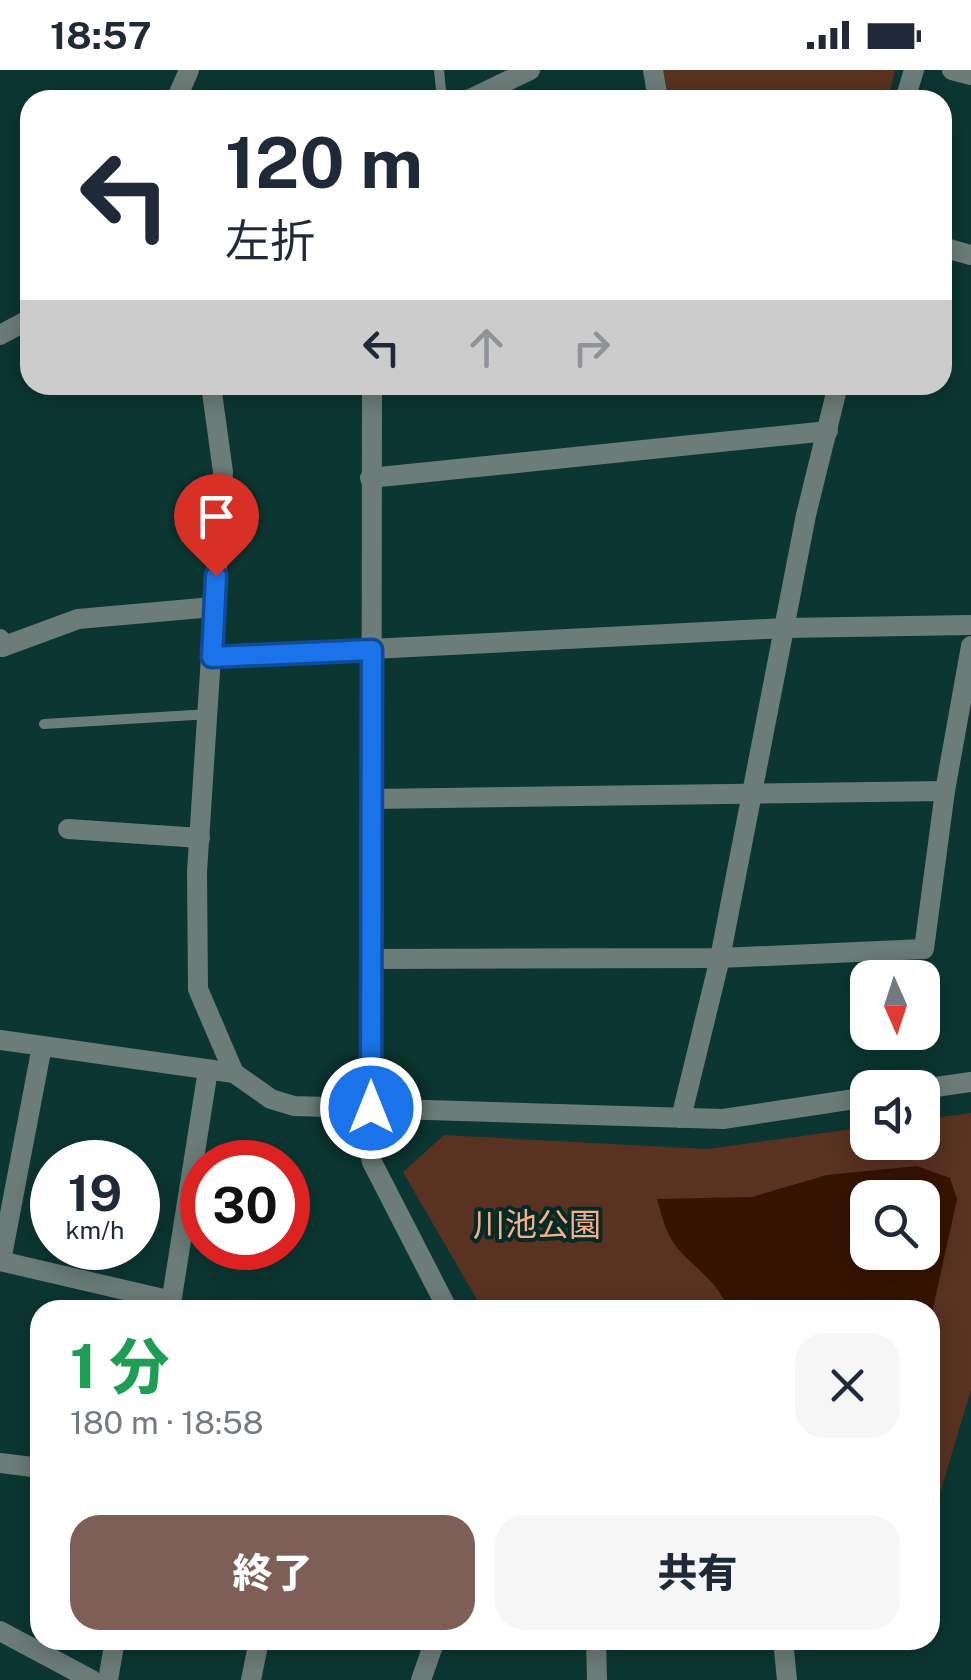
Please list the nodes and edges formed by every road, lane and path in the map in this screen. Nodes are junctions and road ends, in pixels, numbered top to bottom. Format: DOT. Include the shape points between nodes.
graph roads {
  1 [pos="530,70"];
  2 [pos="952,70"];
  3 [pos="971,76"];
  4 [pos="489,90"];
  5 [pos="213,395"];
  6 [pos="372,395"];
  7 [pos="836,395"];
  8 [pos="828,431"];
  9 [pos="370,478"];
  10 [pos="213,607"];
  11 [pos="971,625"];
  12 [pos="785,628"];
  13 [pos="0,639"];
  14 [pos="971,646"];
  15 [pos="372,650"];
  16 [pos="212,657"];
  17 [pos="210,714"];
  18 [pos="44,724"];
  19 [pos="945,791"];
  20 [pos="750,795"];
  21 [pos="372,799"];
  22 [pos="68,829"];
  23 [pos="200,838"];
  24 [pos="720,958"];
  25 [pos="372,960"];
  26 [pos="0,1040"];
  27 [pos="42,1046"];
  28 [pos="208,1070"];
  29 [pos="234,1073"];
  30 [pos="971,1082"];
  31 [pos="940,1086"];
  32 [pos="850,1101"];
  33 [pos="371,1108"];
  34 [pos="681,1118"];
  35 [pos="0,1261"];
  36 [pos="148,1300"];
  37 [pos="172,1300"];
  38 [pos="443,1300"];
  39 [pos="0,1463"];
  40 [pos="30,1467"];
  41 [pos="0,1631"];
  42 [pos="30,1647"];
  43 [pos="36,1650"];
  44 [pos="112,1650"];
  45 [pos="256,1650"];
  46 [pos="432,1650"];
  47 [pos="596,1650"];
  48 [pos="784,1650"];
  49 [pos="92,1680"];
  50 [pos="108,1680"];
  51 [pos="252,1680"];
  52 [pos="421,1680"];
  53 [pos="597,1680"];
  54 [pos="786,1680"];
  1 -- 4 [label="street"];
  2 -- 3 [label="street"];
  5 -- 10 [label="street" via="224,472"];
  6 -- 9 [label="street"];
  7 -- 8 [label="street"];
  8 -- 9 [label="street"];
  8 -- 12 [label="street"];
  9 -- 15 [label="street"];
  10 -- 13 [label="street" via="78,619 2,647"];
  10 -- 16 [label="street"];
  11 -- 12 [label="street"];
  12 -- 15 [label="street"];
  12 -- 20 [label="street"];
  14 -- 19 [label="street"];
  15 -- 16 [label="street"];
  15 -- 21 [label="street"];
  16 -- 17 [label="street"];
  17 -- 18 [label="lane"];
  17 -- 23 [label="street"];
  19 -- 20 [label="street"];
  19 -- 24 [label="street" via="924,949"];
  20 -- 21 [label="street"];
  20 -- 24 [label="street"];
  21 -- 25 [label="street"];
  22 -- 23 [label="street"];
  23 -- 29 [label="street" via="198,989"];
  24 -- 25 [label="street"];
  24 -- 34 [label="street"];
  25 -- 33 [label="street"];
  26 -- 27 [label="street"];
  27 -- 28 [label="street"];
  27 -- 35 [label="street"];
  28 -- 29 [label="street"];
  28 -- 37 [label="street"];
  29 -- 33 [label="street" via="294,1106"];
  30 -- 31 [label="street"];
  32 -- 34 [label="street" via="723,1119"];
  33 -- 34 [label="street"];
  33 -- 38 [label="street" via="366,1137 372,1162"];
  35 -- 36 [label="street"];
  39 -- 40 [label="street"];
  41 -- 42 [label="street"];
  43 -- 49 [label="street"];
  44 -- 50 [label="street"];
  45 -- 51 [label="street"];
  46 -- 52 [label="street"];
  47 -- 53 [label="street"];
  48 -- 54 [label="street"];
}
